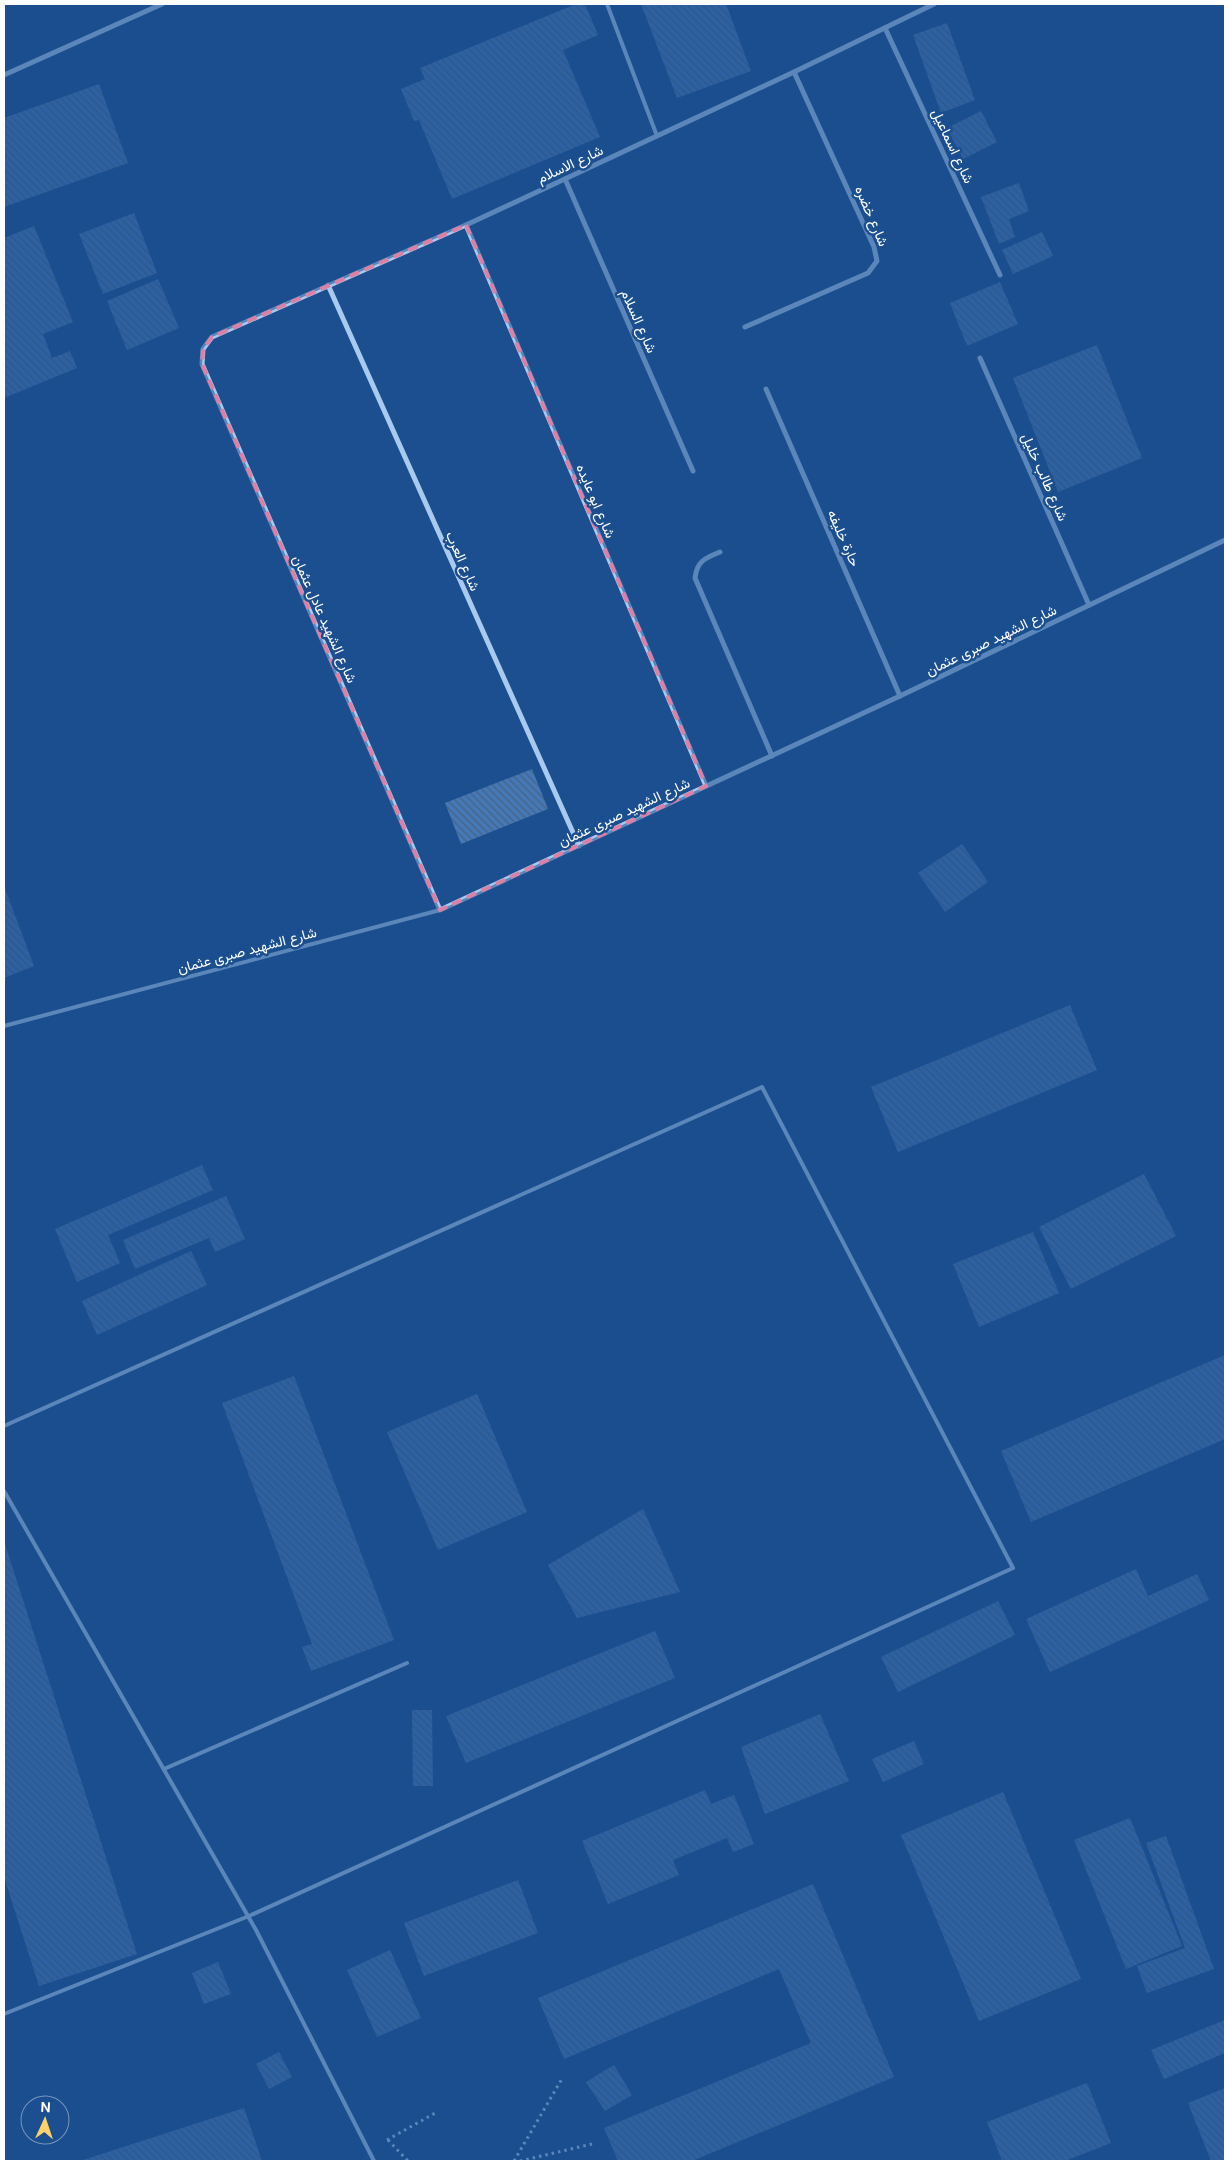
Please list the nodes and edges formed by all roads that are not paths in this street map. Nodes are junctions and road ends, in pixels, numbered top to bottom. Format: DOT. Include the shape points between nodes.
graph roads {
  1 [pos="162,4"];
  2 [pos="607,4"];
  3 [pos="934,4"];
  4 [pos="885,28"];
  5 [pos="794,72"];
  6 [pos="4,75"];
  7 [pos="656,136"];
  8 [pos="565,179"];
  9 [pos="466,225"];
  10 [pos="1000,274"];
  11 [pos="328,285"];
  12 [pos="745,327"];
  13 [pos="212,337"];
  14 [pos="980,358"];
  15 [pos="766,389"];
  16 [pos="693,471"];
  17 [pos="1225,540"];
  18 [pos="720,552"];
  19 [pos="1089,605"];
  20 [pos="900,696"];
  21 [pos="772,756"];
  22 [pos="706,786"];
  23 [pos="579,846"];
  24 [pos="440,910"];
  25 [pos="4,1026"];
  26 [pos="4,1426"];
  27 [pos="4,1492"];
  28 [pos="407,1663"];
  29 [pos="164,1769"];
  30 [pos="248,1916"];
  31 [pos="4,2014"];
  32 [pos="374,2161"];
  1 -- 6 [label="street"];
  2 -- 7 [label="lane"];
  3 -- 4 [label="street, شارع الاسلام"];
  4 -- 5 [label="street, شارع الاسلام"];
  4 -- 10 [label="street, شارع اسماعيل"];
  5 -- 7 [label="street, شارع الاسلام"];
  5 -- 12 [label="street, شارع خضره" via="874,247 877,261 868,273"];
  7 -- 8 [label="street, شارع الاسلام"];
  8 -- 9 [label="street, شارع الاسلام"];
  8 -- 16 [label="street, شارع السلام"];
  9 -- 11 [label="street, شارع الاسلام"];
  9 -- 22 [label="street, شارع ابو عايده"];
  11 -- 13 [label="street, شارع الاسلام"];
  11 -- 23 [label="street, شارع العرب"];
  13 -- 24 [label="street, شارع الشهيد عادل عثمان" via="203,349 202,364"];
  14 -- 19 [label="street, شارع طالب خليل"];
  15 -- 20 [label="street, حارة خليفه"];
  17 -- 19 [label="street, شارع الشهيد صبرى عثمان"];
  18 -- 21 [label="street" via="702,560 694,578"];
  19 -- 20 [label="street, شارع الشهيد صبرى عثمان"];
  20 -- 21 [label="street, شارع الشهيد صبرى عثمان"];
  21 -- 22 [label="street, شارع الشهيد صبرى عثمان"];
  22 -- 23 [label="street, شارع الشهيد صبرى عثمان"];
  23 -- 24 [label="street, شارع الشهيد صبرى عثمان"];
  24 -- 25 [label="lane, شارع الشهيد صبرى عثمان"];
  26 -- 30 [label="lane" via="762,1087 1013,1568"];
  27 -- 29 [label="lane"];
  28 -- 29 [label="lane"];
  29 -- 30 [label="lane"];
  30 -- 31 [label="lane"];
  30 -- 32 [label="lane"];
}
